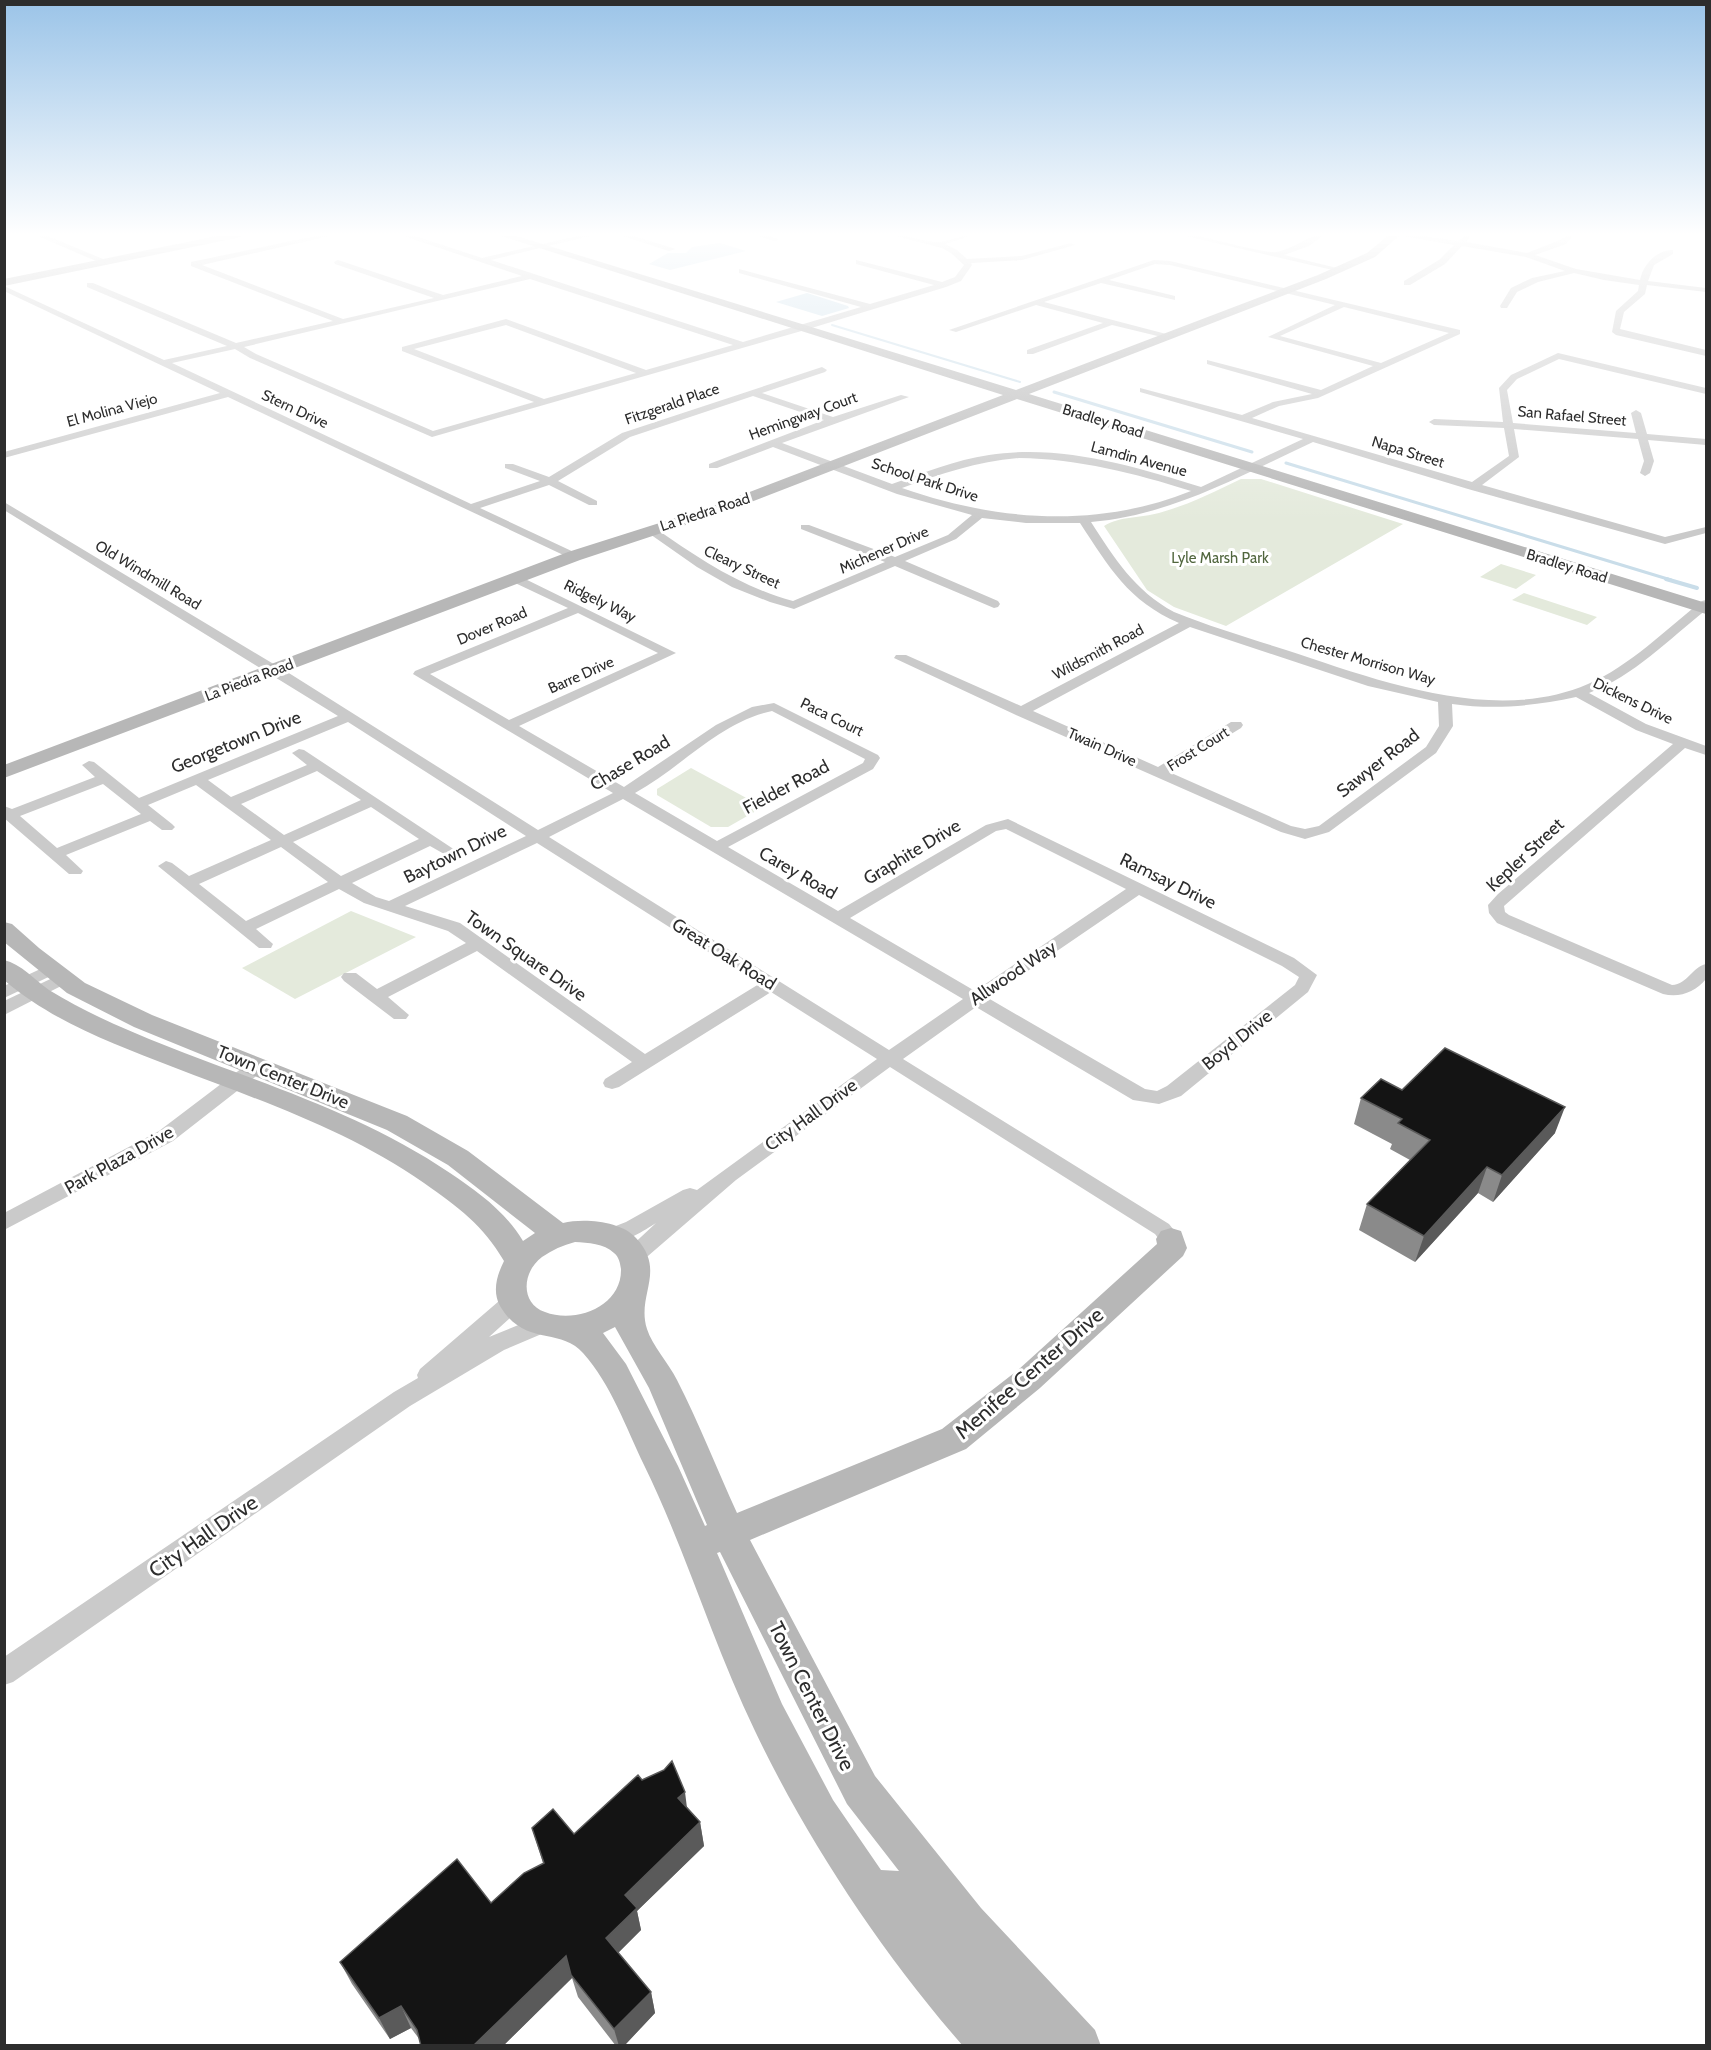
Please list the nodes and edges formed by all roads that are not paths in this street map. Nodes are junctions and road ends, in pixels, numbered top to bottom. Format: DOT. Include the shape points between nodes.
graph roads {
  1 [pos="95,330"];
  2 [pos="198,330"];
  3 [pos="308,330"];
  4 [pos="477,330"];
  5 [pos="527,330"];
  6 [pos="695,330"];
  7 [pos="796,330"];
  8 [pos="807,330"];
  9 [pos="1091,330"];
  10 [pos="1140,330"];
  11 [pos="1186,330"];
  12 [pos="1288,330"];
  13 [pos="1448,330"];
  14 [pos="1615,330"];
  15 [pos="1167,337"];
  16 [pos="742,345"];
  17 [pos="237,346"];
  18 [pos="1030,352"];
  19 [pos="1707,353"];
  20 [pos="166,362"];
  21 [pos="1210,362"];
  22 [pos="1383,366"];
  23 [pos="822,370"];
  24 [pos="646,373"];
  25 [pos="1143,390"];
  26 [pos="1707,391"];
  27 [pos="753,393"];
  28 [pos="1323,393"];
  29 [pos="228,394"];
  30 [pos="1017,394"];
  31 [pos="904,397"];
  32 [pos="543,402"];
  33 [pos="1636,414"];
  34 [pos="1242,419"];
  35 [pos="833,420"];
  36 [pos="1434,422"];
  37 [pos="1510,426"];
  38 [pos="1641,437"];
  39 [pos="1311,439"];
  40 [pos="773,442"];
  41 [pos="1707,442"];
  42 [pos="4,455"];
  43 [pos="834,465"];
  44 [pos="508,466"];
  45 [pos="713,466"];
  46 [pos="1251,467"];
  47 [pos="1645,473"];
  48 [pos="550,481"];
  49 [pos="894,487"];
  50 [pos="1472,487"];
  51 [pos="1201,491"];
  52 [pos="593,503"];
  53 [pos="4,505"];
  54 [pos="472,507"];
  55 [pos="980,514"];
  56 [pos="1083,519"];
  57 [pos="805,526"];
  58 [pos="651,530"];
  59 [pos="1707,530"];
  60 [pos="574,556"];
  61 [pos="897,562"];
  62 [pos="517,579"];
  63 [pos="994,604"];
  64 [pos="794,605"];
  65 [pos="1705,607"];
  66 [pos="577,609"];
  67 [pos="1189,622"];
  68 [pos="669,653"];
  69 [pos="901,658"];
  70 [pos="275,670"];
  71 [pos="420,674"];
  72 [pos="1578,693"];
  73 [pos="1445,700"];
  74 [pos="774,707"];
  75 [pos="1022,712"];
  76 [pos="349,717"];
  77 [pos="1236,725"];
  78 [pos="507,726"];
  79 [pos="1682,743"];
  80 [pos="1707,751"];
  81 [pos="299,753"];
  82 [pos="873,758"];
  83 [pos="89,765"];
  84 [pos="318,765"];
  85 [pos="4,772"];
  86 [pos="1159,772"];
  87 [pos="105,778"];
  88 [pos="198,779"];
  89 [pos="623,794"];
  90 [pos="372,801"];
  91 [pos="230,803"];
  92 [pos="138,804"];
  93 [pos="7,813"];
  94 [pos="152,815"];
  95 [pos="1008,824"];
  96 [pos="167,827"];
  97 [pos="1305,834"];
  98 [pos="536,836"];
  99 [pos="431,839"];
  100 [pos="282,841"];
  101 [pos="715,848"];
  102 [pos="56,854"];
  103 [pos="453,854"];
  104 [pos="166,866"];
  105 [pos="75,871"];
  106 [pos="188,883"];
  107 [pos="340,883"];
  108 [pos="1138,888"];
  109 [pos="391,906"];
  110 [pos="837,919"];
  111 [pos="245,928"];
  112 [pos="4,929"];
  113 [pos="265,944"];
  114 [pos="477,944"];
  115 [pos="1707,969"];
  116 [pos="1308,975"];
  117 [pos="350,977"];
  118 [pos="31,980"];
  119 [pos="771,984"];
  120 [pos="376,996"];
  121 [pos="974,1000"];
  122 [pos="4,1009"];
  123 [pos="400,1015"];
  124 [pos="889,1059"];
  125 [pos="644,1062"];
  126 [pos="247,1074"];
  127 [pos="612,1083"];
  128 [pos="1159,1098"];
  129 [pos="734,1170"];
  130 [pos="4,1223"];
  131 [pos="558,1234"];
  132 [pos="610,1236"];
  133 [pos="1171,1239"];
  134 [pos="634,1256"];
  135 [pos="519,1260"];
  136 [pos="630,1296"];
  137 [pos="514,1301"];
  138 [pos="554,1326"];
  139 [pos="402,1399"];
  140 [pos="712,1539"];
  141 [pos="4,1673"];
  142 [pos="871,1890"];
  143 [pos="993,2046"];
  144 [pos="1040,2046"];
  145 [pos="1079,2046"];
  1 -- 20 [label="street, Stern Drive"];
  2 -- 17 [label="street"];
  3 -- 17 [label="street"];
  4 -- 32 [label="street" via="405,349"];
  5 -- 24 [label="street"];
  6 -- 16 [label="street"];
  7 -- 16 [label="street"];
  8 -- 30 [label="street, Bradley Road"];
  9 -- 18 [label="street"];
  10 -- 15 [label="street"];
  11 -- 15 [label="street, La Piedra Road"];
  12 -- 22 [label="street" via="1272,337"];
  13 -- 22 [label="street" via="1457,332"];
  14 -- 19 [label="street"];
  15 -- 30 [label="street, La Piedra Road"];
  16 -- 24 [label="street"];
  17 -- 20 [label="street"];
  17 -- 32 [label="street" via="432,434"];
  20 -- 29 [label="street, Stern Drive"];
  21 -- 28 [label="street"];
  22 -- 28 [label="street"];
  23 -- 27 [label="street, Fitzgerald Place"];
  24 -- 32 [label="street"];
  25 -- 34 [label="street, Napa Street"];
  26 -- 37 [label="street" via="1558,356 1514,378 1502,390"];
  27 -- 35 [label="street"];
  27 -- 48 [label="street, Fitzgerald Place" via="626,435"];
  28 -- 34 [label="street" via="1276,404"];
  29 -- 42 [label="street, El Molina Viejo"];
  29 -- 54 [label="street, Stern Drive"];
  30 -- 43 [label="street, La Piedra Road"];
  30 -- 46 [label="street, Bradley Road"];
  31 -- 35 [label="street, Hemingway Court"];
  33 -- 38 [label="street"];
  34 -- 39 [label="street, Napa Street"];
  35 -- 40 [label="street, Hemingway Court"];
  36 -- 37 [label="street, San Rafael Street"];
  37 -- 38 [label="street, San Rafael Street"];
  37 -- 50 [label="street" via="1514,457"];
  38 -- 41 [label="street, San Rafael Street"];
  38 -- 47 [label="street" via="1650,461"];
  39 -- 46 [label="street, School Park Drive"];
  39 -- 50 [label="street, Napa Street"];
  40 -- 43 [label="street, School Park Drive"];
  40 -- 45 [label="street, Hemingway Court"];
  43 -- 49 [label="street, School Park Drive"];
  43 -- 58 [label="street, La Piedra Road"];
  44 -- 48 [label="street"];
  46 -- 51 [label="street, School Park Drive"];
  46 -- 65 [label="street, Bradley Road"];
  48 -- 52 [label="street"];
  48 -- 54 [label="street, Fitzgerald Place"];
  49 -- 51 [label="street, Lamdin Avenue" via="953,465 1028,448 1112,464"];
  49 -- 55 [label="street, School Park Drive"];
  50 -- 59 [label="street, Napa Street" via="1665,541"];
  51 -- 56 [label="street, School Park Drive" via="1169,504"];
  53 -- 70 [label="street, Old Windmill Road"];
  54 -- 60 [label="street, Stern Drive"];
  55 -- 56 [label="street, School Park Drive" via="1040,520"];
  55 -- 61 [label="street, Michener Drive" via="952,537"];
  56 -- 67 [label="street, Chester Morrison Way" via="1126,582 1148,602"];
  57 -- 61 [label="street"];
  58 -- 60 [label="street, La Piedra Road"];
  58 -- 64 [label="street, Cleary Street" via="725,579"];
  60 -- 62 [label="street, La Piedra Road"];
  61 -- 63 [label="street"];
  61 -- 64 [label="street, Michener Drive"];
  62 -- 66 [label="street, Ridgely Way"];
  62 -- 70 [label="street, La Piedra Road"];
  65 -- 72 [label="street, Chester Morrison Way" via="1608,680"];
  66 -- 68 [label="street, Ridgely Way"];
  66 -- 71 [label="street, Dover Road"];
  67 -- 73 [label="street, Chester Morrison Way" via="1387,687"];
  67 -- 75 [label="street, Wildsmith Road"];
  68 -- 78 [label="street, Barre Drive"];
  69 -- 75 [label="street, Twain Drive"];
  70 -- 76 [label="street, Great Oak Road"];
  70 -- 85 [label="street, La Piedra Road"];
  71 -- 78 [label="street, Carey Road"];
  72 -- 73 [label="street, Chester Morrison Way" via="1524,703"];
  72 -- 79 [label="street, Dickens Drive" via="1641,727"];
  73 -- 97 [label="street, Sawyer Road" via="1446,726 1431,750 1324,829"];
  74 -- 82 [label="street, Paca Court"];
  74 -- 89 [label="street, Chase Road" via="759,709 729,723"];
  75 -- 86 [label="street, Twain Drive"];
  76 -- 88 [label="street, Georgetown Drive"];
  76 -- 98 [label="street, Great Oak Road"];
  77 -- 86 [label="street, Frost Court"];
  78 -- 89 [label="street, Carey Road"];
  79 -- 80 [label="street, Dickens Drive"];
  79 -- 115 [label="street, Kepler Street" via="1496,905 1503,920 1657,987 1681,991"];
  81 -- 84 [label="street"];
  82 -- 101 [label="street, Fielder Road" via="868,766"];
  83 -- 87 [label="street"];
  84 -- 90 [label="street"];
  84 -- 91 [label="street"];
  86 -- 97 [label="street, Twain Drive"];
  87 -- 92 [label="street"];
  87 -- 93 [label="street"];
  88 -- 91 [label="street, Town Square Drive"];
  88 -- 92 [label="street, Georgetown Drive"];
  89 -- 98 [label="street, Chase Road"];
  89 -- 101 [label="street, Carey Road"];
  90 -- 99 [label="street"];
  90 -- 100 [label="street"];
  91 -- 100 [label="street, Town Square Drive"];
  92 -- 94 [label="street"];
  93 -- 102 [label="street"];
  94 -- 96 [label="street"];
  94 -- 102 [label="street"];
  95 -- 108 [label="street, Ramsay Drive"];
  95 -- 110 [label="street, Graphite Drive" via="991,828"];
  98 -- 109 [label="street, Baytown Drive"];
  98 -- 119 [label="street, Great Oak Road"];
  99 -- 103 [label="street"];
  99 -- 107 [label="street"];
  100 -- 106 [label="street"];
  100 -- 107 [label="street, Town Square Drive"];
  101 -- 110 [label="street, Carey Road"];
  102 -- 105 [label="street"];
  104 -- 106 [label="street"];
  106 -- 111 [label="street"];
  107 -- 109 [label="street, Town Square Drive" via="370,900"];
  107 -- 111 [label="street"];
  108 -- 116 [label="street, Ramsay Drive"];
  108 -- 121 [label="street, Allwood Way"];
  109 -- 114 [label="street, Town Square Drive" via="454,927"];
  110 -- 121 [label="street, Carey Road"];
  111 -- 113 [label="street"];
  112 -- 118 [label="street, Town Center Drive"];
  114 -- 120 [label="street"];
  114 -- 125 [label="street, Town Square Drive"];
  116 -- 128 [label="street, Boyd Drive" via="1302,988 1174,1091"];
  117 -- 120 [label="street"];
  118 -- 122 [label="street"];
  118 -- 126 [label="street, Town Center Drive" via="112,1034"];
  119 -- 124 [label="street, Great Oak Road"];
  119 -- 125 [label="street"];
  120 -- 123 [label="street"];
  121 -- 124 [label="street, Allwood Way"];
  121 -- 128 [label="street, Carey Road" via="1140,1095"];
  124 -- 129 [label="street, City Hall Drive"];
  124 -- 133 [label="street, Great Oak Road" via="1162,1228"];
  125 -- 127 [label="street"];
  126 -- 130 [label="street, Park Plaza Drive" via="166,1136"];
  126 -- 131 [label="street, Town Center Drive" via="397,1123 458,1158"];
  126 -- 135 [label="street, Town Center Drive" via="385,1146 446,1184 496,1224"];
  129 -- 132 [label="street, City Hall Drive"];
  129 -- 134 [label="street, City Hall Drive"];
  131 -- 132 [label="street" via="585,1231"];
  131 -- 135 [label="street" via="540,1242"];
  132 -- 134 [label="street"];
  133 -- 140 [label="street, Menifee Center Drive" via="1172,1248 1158,1263 1029,1379 954,1439"];
  134 -- 136 [label="street, Town Center Drive" via="638,1278"];
  135 -- 137 [label="street" via="510,1281"];
  136 -- 138 [label="street" via="604,1319 585,1325"];
  136 -- 140 [label="street, Town Center Drive" via="631,1330 663,1383"];
  137 -- 138 [label="street, Town Center Drive" via="528,1317"];
  137 -- 139 [label="street, City Hall Drive"];
  138 -- 139 [label="street, City Hall Drive" via="496,1344"];
  138 -- 140 [label="street, Town Center Drive" via="593,1342 615,1373 666,1476"];
  139 -- 141 [label="street, City Hall Drive"];
  140 -- 142 [label="street, Town Center Drive" via="768,1717 819,1814"];
  140 -- 145 [label="street, Town Center Drive" via="861,1790 966,1923"];
  142 -- 143 [label="street, Town Center Drive"];
  142 -- 144 [label="street" via="914,1893"];
}
